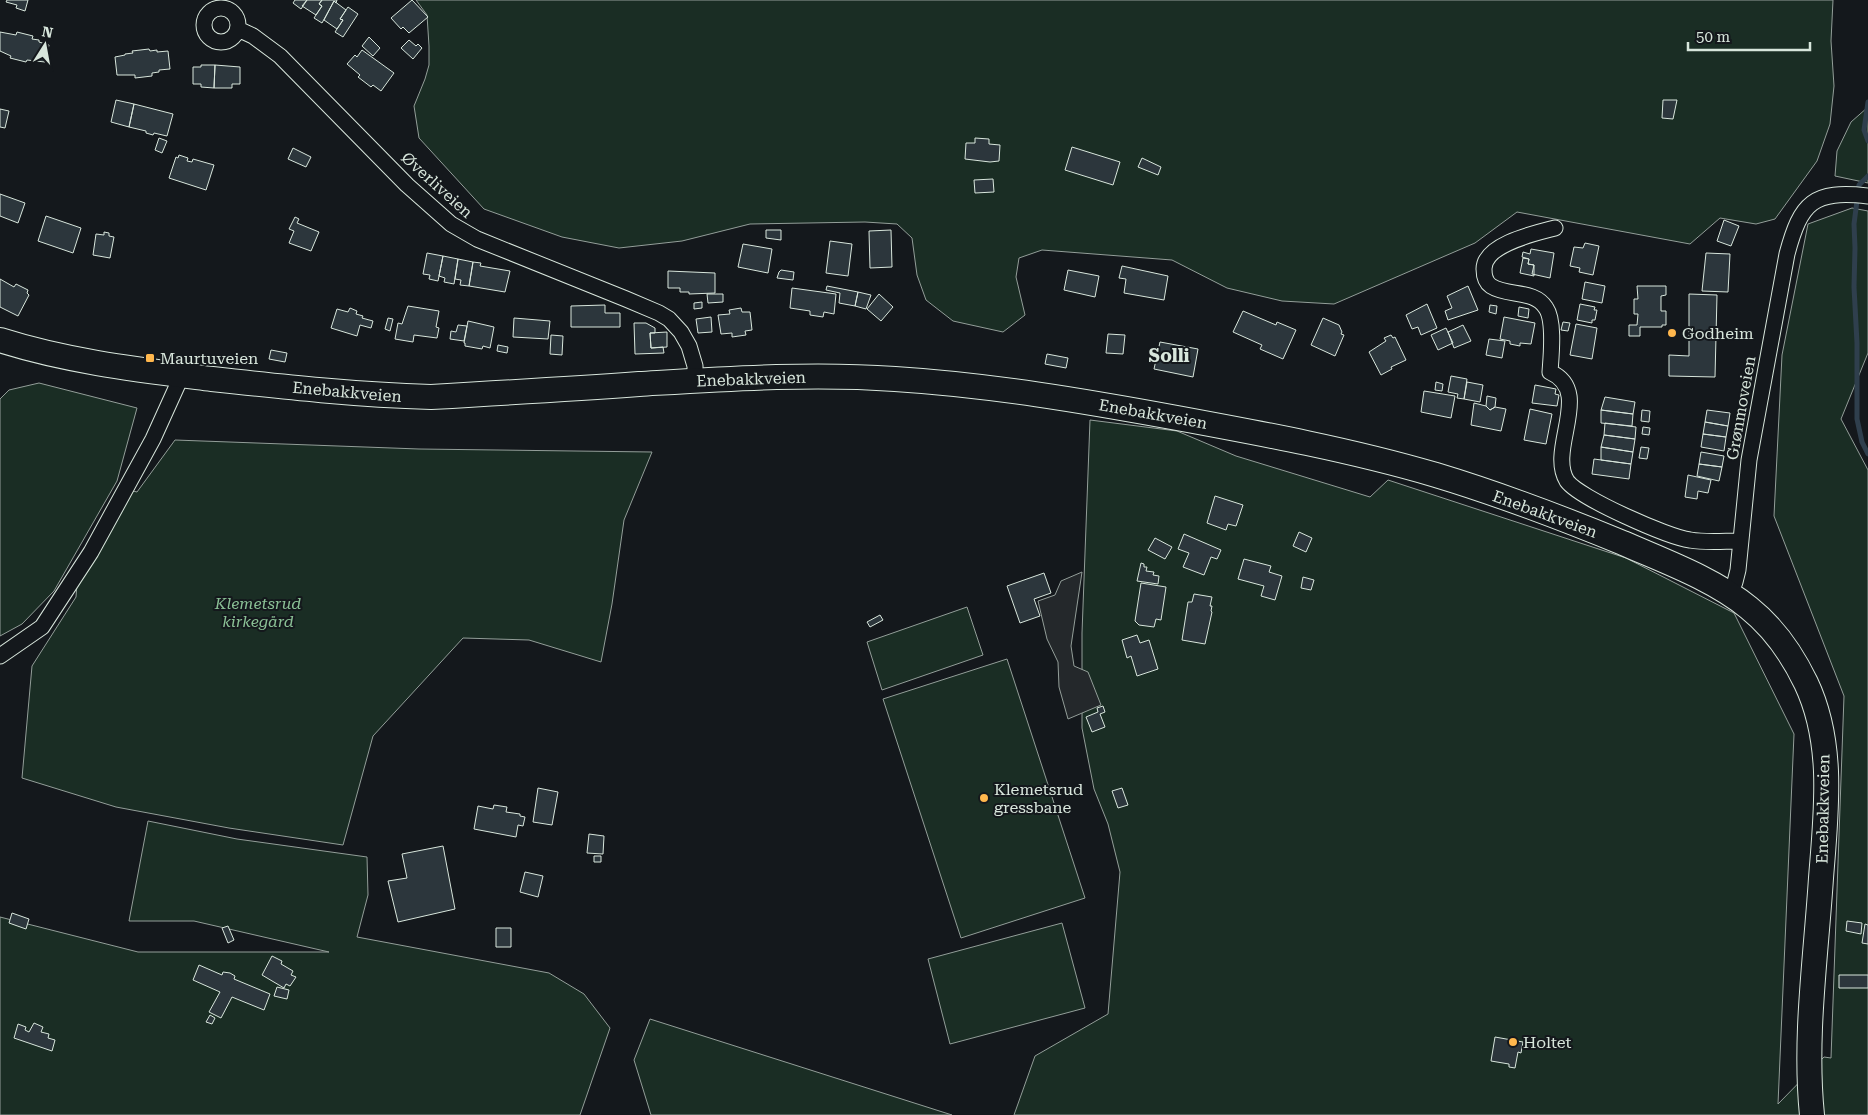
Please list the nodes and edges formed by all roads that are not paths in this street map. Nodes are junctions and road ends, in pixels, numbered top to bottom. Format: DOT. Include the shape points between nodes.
graph roads {
  1 [pos="238,29"];
  2 [pos="1868,196"];
  3 [pos="1555,228"];
  4 [pos="0,340"];
  5 [pos="182,376"];
  6 [pos="695,381"];
  7 [pos="1740,541"];
  8 [pos="1730,594"];
  9 [pos="0,656"];
  10 [pos="1812,1115"];
  1 -- 6 [label="street, Øverliveien" via="280,56 407,185 451,224 477,240 659,312 681,332 689,346 695,366"];
  2 -- 7 [label="street, Grønmoveien" via="1817,198 1800,216 1793,230 1757,412"];
  3 -- 7 [label="street" via="1526,235 1503,246 1488,256 1484,272 1490,285 1534,298 1549,314 1550,372 1564,382 1570,400 1561,458 1567,480 1574,489 1588,497 1678,538"];
  4 -- 5 [label="main road, Enebakkveien" via="70,359"];
  5 -- 6 [label="main road, Enebakkveien" via="338,392 431,397"];
  5 -- 9 [label="street" via="153,439 91,552 42,627"];
  6 -- 8 [label="main road, Enebakkveien" via="818,377 949,384 1043,395 1278,436 1434,475 1535,508 1642,551"];
  7 -- 8 [label="street, Grønmoveien" via="1735,582"];
  8 -- 10 [label="main road, Enebakkveien" via="1771,629 1799,668 1813,699 1825,747 1825,834 1810,1048"];
}
